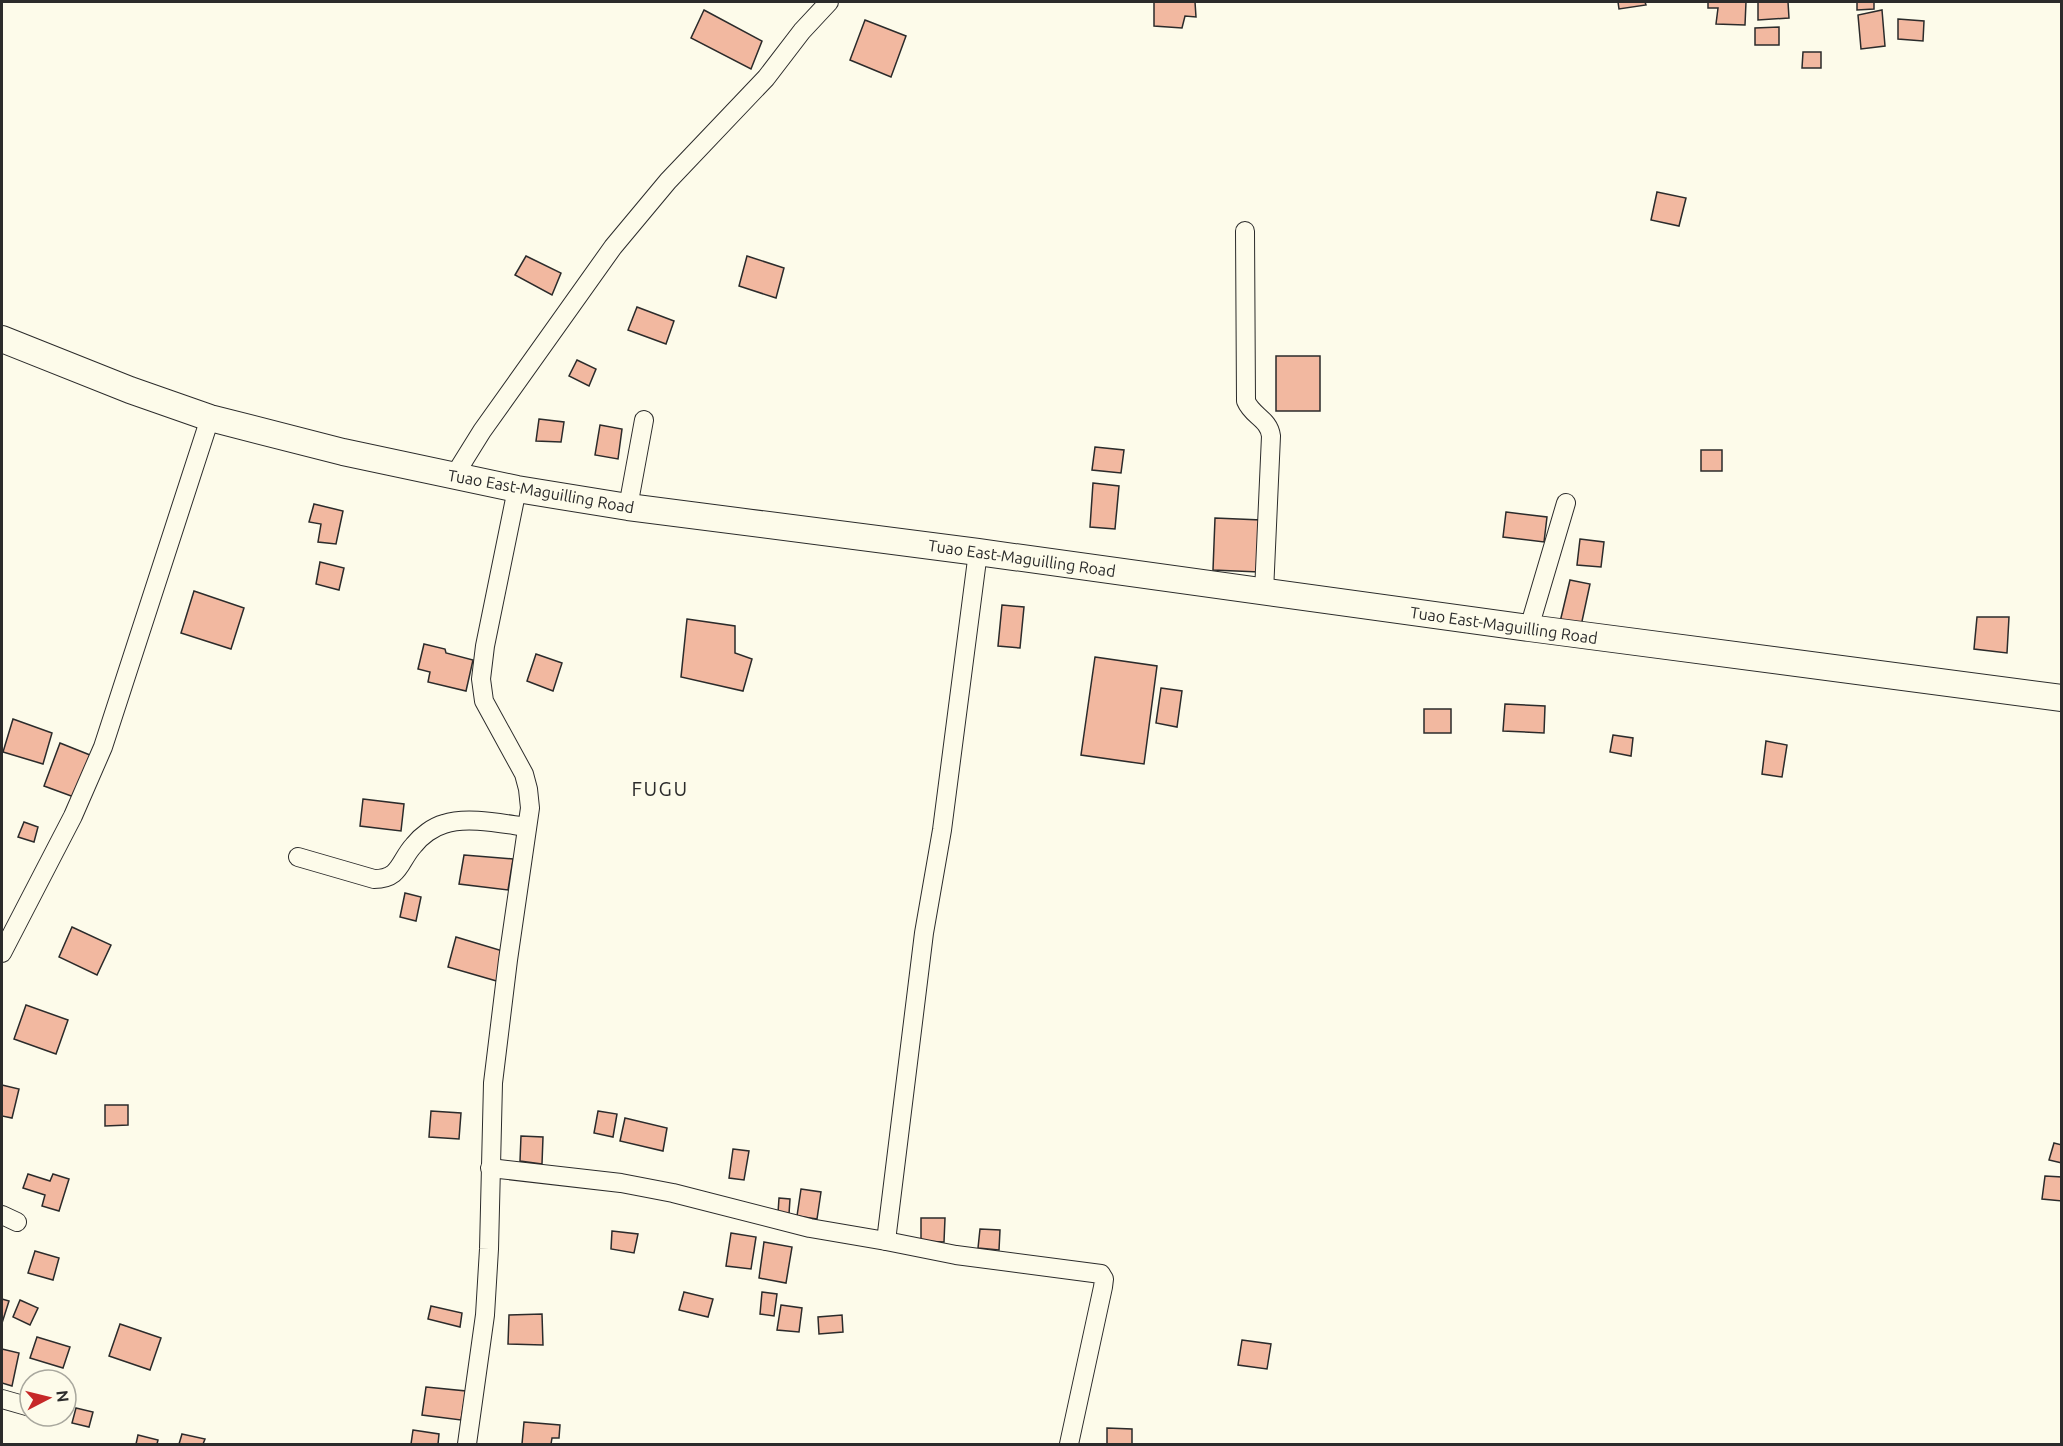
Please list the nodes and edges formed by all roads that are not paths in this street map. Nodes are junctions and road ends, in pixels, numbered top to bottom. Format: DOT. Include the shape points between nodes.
graph roads {
  1 [pos="829,2"];
  2 [pos="1245,231"];
  3 [pos="2,339"];
  4 [pos="210,418"];
  5 [pos="644,420"];
  6 [pos="454,476"];
  7 [pos="517,489"];
  8 [pos="1566,503"];
  9 [pos="628,507"];
  10 [pos="978,552"];
  11 [pos="1264,592"];
  12 [pos="1529,628"];
  13 [pos="2061,698"];
  14 [pos="527,828"];
  15 [pos="298,857"];
  16 [pos="2,952"];
  17 [pos="490,1168"];
  18 [pos="886,1241"];
  19 [pos="2,1399"];
  20 [pos="18,1404"];
  21 [pos="467,1444"];
  22 [pos="1069,1444"];
  1 -- 6 [label="street" via="766,78 668,181 613,247"];
  2 -- 11 [label="street" via="1246,401 1252,412 1266,422 1271,436"];
  3 -- 4 [label="main road, Tuao East-Maguilling Road"];
  4 -- 6 [label="main road, Tuao East-Maguilling Road"];
  4 -- 16 [label="street" via="103,747"];
  5 -- 9 [label="street"];
  6 -- 7 [label="main road, Tuao East-Maguilling Road"];
  7 -- 9 [label="main road, Tuao East-Maguilling Road"];
  7 -- 14 [label="street" via="484,646 481,679 484,701 524,774 530,808"];
  8 -- 12 [label="street"];
  9 -- 10 [label="main road, Tuao East-Maguilling Road"];
  10 -- 11 [label="main road, Tuao East-Maguilling Road"];
  10 -- 18 [label="street" via="942,830 924,933"];
  11 -- 12 [label="main road, Tuao East-Maguilling Road"];
  12 -- 13 [label="main road, Tuao East-Maguilling Road"];
  14 -- 15 [label="street" via="469,821 444,824 412,846 400,868 384,879"];
  14 -- 17 [label="street" via="493,1083"];
  17 -- 18 [label="street" via="621,1183 810,1228"];
  17 -- 21 [label="street" via="485,1315"];
  18 -- 22 [label="street" via="956,1255 1101,1274 1104,1287"];
  19 -- 20 [label="street"];
}
